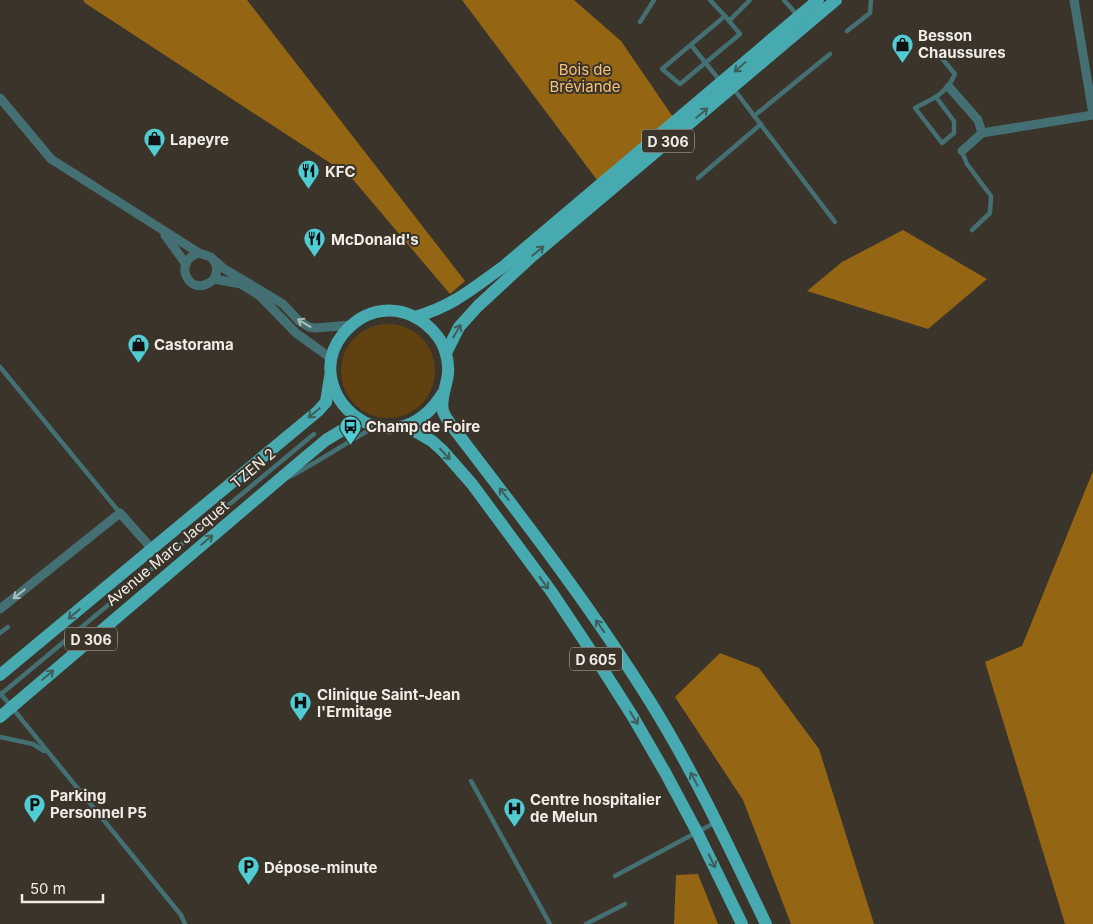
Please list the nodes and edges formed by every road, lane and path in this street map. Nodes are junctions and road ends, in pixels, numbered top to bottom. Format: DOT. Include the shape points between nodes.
graph roads {
  1 [pos="654,0"];
  2 [pos="710,0"];
  3 [pos="750,0"];
  4 [pos="784,0"];
  5 [pos="818,0"];
  6 [pos="836,0"];
  7 [pos="871,0"];
  8 [pos="1074,0"];
  9 [pos="725,16"];
  10 [pos="799,17"];
  11 [pos="729,21"];
  12 [pos="640,22"];
  13 [pos="847,31"];
  14 [pos="691,45"];
  15 [pos="935,50"];
  16 [pos="830,54"];
  17 [pos="705,63"];
  18 [pos="727,85"];
  19 [pos="949,87"];
  20 [pos="936,97"];
  21 [pos="0,98"];
  22 [pos="1093,115"];
  23 [pos="754,116"];
  24 [pos="760,124"];
  25 [pos="982,133"];
  26 [pos="962,151"];
  27 [pos="698,178"];
  28 [pos="835,222"];
  29 [pos="154,224"];
  30 [pos="972,230"];
  31 [pos="199,253"];
  32 [pos="214,260"];
  33 [pos="186,264"];
  34 [pos="214,280"];
  35 [pos="414,316"];
  36 [pos="351,325"];
  37 [pos="446,353"];
  38 [pos="331,364"];
  39 [pos="0,367"];
  40 [pos="443,393"];
  41 [pos="359,420"];
  42 [pos="406,426"];
  43 [pos="376,427"];
  44 [pos="314,434"];
  45 [pos="271,488"];
  46 [pos="120,513"];
  47 [pos="152,549"];
  48 [pos="0,609"];
  49 [pos="8,627"];
  50 [pos="0,633"];
  51 [pos="0,675"];
  52 [pos="0,694"];
  53 [pos="11,707"];
  54 [pos="0,717"];
  55 [pos="0,737"];
  56 [pos="48,753"];
  57 [pos="471,781"];
  58 [pos="717,822"];
  59 [pos="697,832"];
  60 [pos="615,876"];
  61 [pos="625,904"];
  62 [pos="185,924"];
  63 [pos="550,924"];
  64 [pos="586,924"];
  65 [pos="742,924"];
  66 [pos="766,924"];
  1 -- 12 [label="lane"];
  2 -- 9 [label="lane"];
  3 -- 11 [label="lane"];
  4 -- 10 [label="lane"];
  5 -- 10 [label="main road, D 306"];
  6 -- 18 [label="main road, D 306"];
  7 -- 13 [label="lane" via="870,13"];
  8 -- 22 [label="street"];
  9 -- 11 [label="lane"];
  9 -- 14 [label="lane"];
  10 -- 18 [label="main road, D 306, one-way"];
  11 -- 17 [label="lane" via="740,34"];
  14 -- 17 [label="lane"];
  14 -- 17 [label="lane" via="662,69 680,84"];
  15 -- 19 [label="lane" via="955,74"];
  16 -- 23 [label="lane"];
  17 -- 18 [label="lane"];
  18 -- 23 [label="lane"];
  18 -- 35 [label="main road, D 306" via="494,274 457,300 436,311"];
  37 -- 18 [label="main road, D 306, one-way" via="459,326 502,284"];
  19 -- 20 [label="lane"];
  19 -- 25 [label="street" via="978,120"];
  20 -- 20 [label="lane" via="954,121 954,134 942,143 916,108"];
  21 -- 29 [label="street" via="52,159"];
  22 -- 25 [label="street"];
  23 -- 24 [label="lane"];
  24 -- 27 [label="lane"];
  24 -- 28 [label="lane"];
  25 -- 26 [label="street"];
  26 -- 30 [label="lane" via="967,164 991,196 990,213"];
  29 -- 31 [label="street"];
  29 -- 33 [label="street"];
  31 -- 32 [label="street"];
  31 -- 33 [label="street"];
  32 -- 34 [label="street" via="217,270"];
  36 -- 32 [label="street, one-way" via="309,327 283,304"];
  33 -- 34 [label="street" via="187,278 195,285 205,285"];
  34 -- 38 [label="street" via="241,284 260,296"];
  35 -- 36 [label="main road" via="382,311"];
  35 -- 37 [label="main road" via="439,338"];
  36 -- 38 [label="main road" via="338,340"];
  37 -- 40 [label="main road" via="448,373"];
  38 -- 41 [label="main road" via="334,389 344,407"];
  38 -- 47 [label="main road, Avenue Marc Jacquet / D 306, one-way" via="326,402 318,411"];
  39 -- 46 [label="lane"];
  40 -- 42 [label="main road" via="422,419"];
  58 -- 40 [label="main road, D 605, one-way" via="651,703 620,655 537,536 455,430 443,411"];
  41 -- 43 [label="main road"];
  41 -- 45 [label="main road, Avenue Marc Jacquet / D 306" via="326,440"];
  42 -- 43 [label="main road"];
  42 -- 59 [label="main road, D 605, one-way" via="432,441 472,484 551,592 633,717"];
  43 -- 45 [label="lane"];
  44 -- 52 [label="lane, TZEN 2"];
  53 -- 45 [label="main road, Avenue Marc Jacquet / D 306, one-way"];
  46 -- 47 [label="street"];
  46 -- 48 [label="street, one-way"];
  47 -- 51 [label="main road, Avenue Marc Jacquet / D 306, one-way"];
  49 -- 50 [label="lane"];
  52 -- 53 [label="lane"];
  53 -- 54 [label="main road, Avenue Marc Jacquet / D 306"];
  53 -- 56 [label="lane"];
  55 -- 56 [label="lane" via="33,744"];
  56 -- 62 [label="lane" via="181,915"];
  57 -- 63 [label="lane"];
  58 -- 59 [label="lane"];
  58 -- 66 [label="main road, D 605"];
  59 -- 60 [label="lane"];
  59 -- 65 [label="main road, D 605, one-way"];
  61 -- 64 [label="lane"];
}
